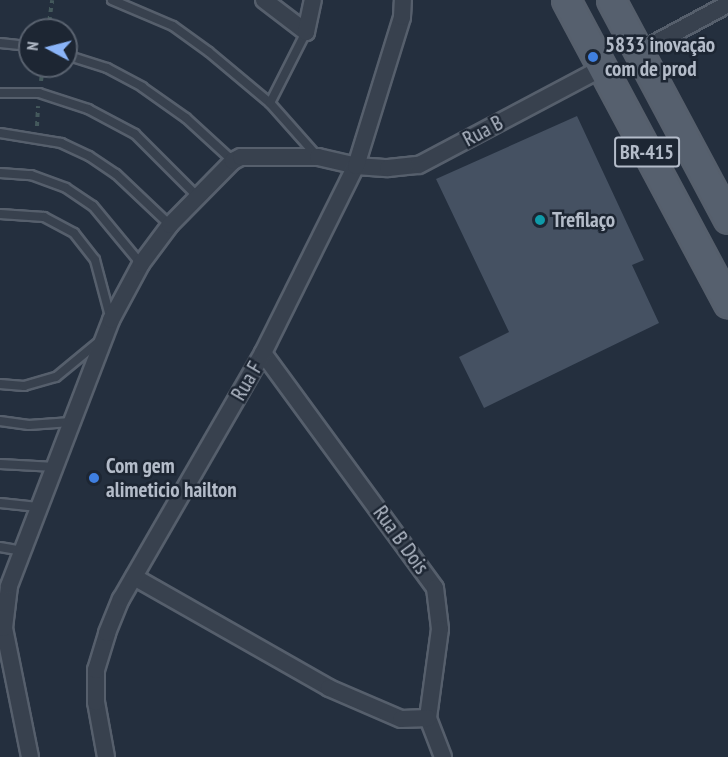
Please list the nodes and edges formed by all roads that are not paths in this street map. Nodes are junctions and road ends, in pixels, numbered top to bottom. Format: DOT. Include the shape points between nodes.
graph roads {
  1 [pos="112,0"];
  2 [pos="264,0"];
  3 [pos="313,0"];
  4 [pos="403,0"];
  5 [pos="566,0"];
  6 [pos="611,0"];
  7 [pos="728,4"];
  8 [pos="306,32"];
  9 [pos="0,43"];
  10 [pos="18,45"];
  11 [pos="639,52"];
  12 [pos="78,59"];
  13 [pos="602,68"];
  14 [pos="0,93"];
  15 [pos="270,104"];
  16 [pos="0,133"];
  17 [pos="318,157"];
  18 [pos="233,160"];
  19 [pos="356,166"];
  20 [pos="0,173"];
  21 [pos="197,196"];
  22 [pos="0,214"];
  23 [pos="728,219"];
  24 [pos="170,225"];
  25 [pos="141,264"];
  26 [pos="728,304"];
  27 [pos="111,320"];
  28 [pos="104,339"];
  29 [pos="263,353"];
  30 [pos="0,384"];
  31 [pos="0,422"];
  32 [pos="71,422"];
  33 [pos="0,464"];
  34 [pos="55,467"];
  35 [pos="0,503"];
  36 [pos="38,507"];
  37 [pos="0,547"];
  38 [pos="24,551"];
  39 [pos="134,577"];
  40 [pos="2,609"];
  41 [pos="429,718"];
  42 [pos="30,757"];
  43 [pos="106,757"];
  44 [pos="443,757"];
  1 -- 15 [label="lane" via="173,26"];
  2 -- 8 [label="street"];
  3 -- 8 [label="street"];
  4 -- 19 [label="street, Rua F" via="402,17"];
  5 -- 13 [label="main road, BR-415"];
  6 -- 11 [label="main road, BR-415"];
  7 -- 11 [label="street"];
  8 -- 15 [label="lane"];
  9 -- 10 [label="lane"];
  11 -- 23 [label="main road, BR-415"];
  12 -- 18 [label="lane" via="107,68 142,87 186,118"];
  13 -- 19 [label="street, Rua B" via="419,165"];
  13 -- 26 [label="main road, BR-415"];
  14 -- 21 [label="lane" via="39,93 88,109 135,135"];
  15 -- 17 [label="lane"];
  16 -- 24 [label="lane" via="61,144 88,156 116,174"];
  17 -- 18 [label="street, Rua B" via="250,155"];
  17 -- 19 [label="street, Rua B"];
  18 -- 21 [label="street"];
  19 -- 29 [label="street, Rua F"];
  20 -- 25 [label="lane" via="31,175 66,188 93,206"];
  21 -- 24 [label="street"];
  22 -- 27 [label="lane" via="44,217 74,233 95,260"];
  24 -- 25 [label="street"];
  25 -- 27 [label="street"];
  27 -- 28 [label="street"];
  28 -- 30 [label="lane" via="56,377 24,386"];
  28 -- 32 [label="street"];
  29 -- 39 [label="street, Rua F"];
  29 -- 41 [label="street, Rua B Dois" via="435,588 440,629"];
  31 -- 32 [label="lane"];
  32 -- 34 [label="street"];
  33 -- 34 [label="lane"];
  34 -- 36 [label="street"];
  35 -- 36 [label="lane"];
  36 -- 38 [label="street"];
  37 -- 38 [label="lane"];
  38 -- 40 [label="street"];
  39 -- 41 [label="street" via="329,688 401,719"];
  39 -- 43 [label="street, Rua F" via="107,633 96,670 96,702"];
  40 -- 42 [label="street"];
  41 -- 44 [label="street, Rua B Dois"];
}
